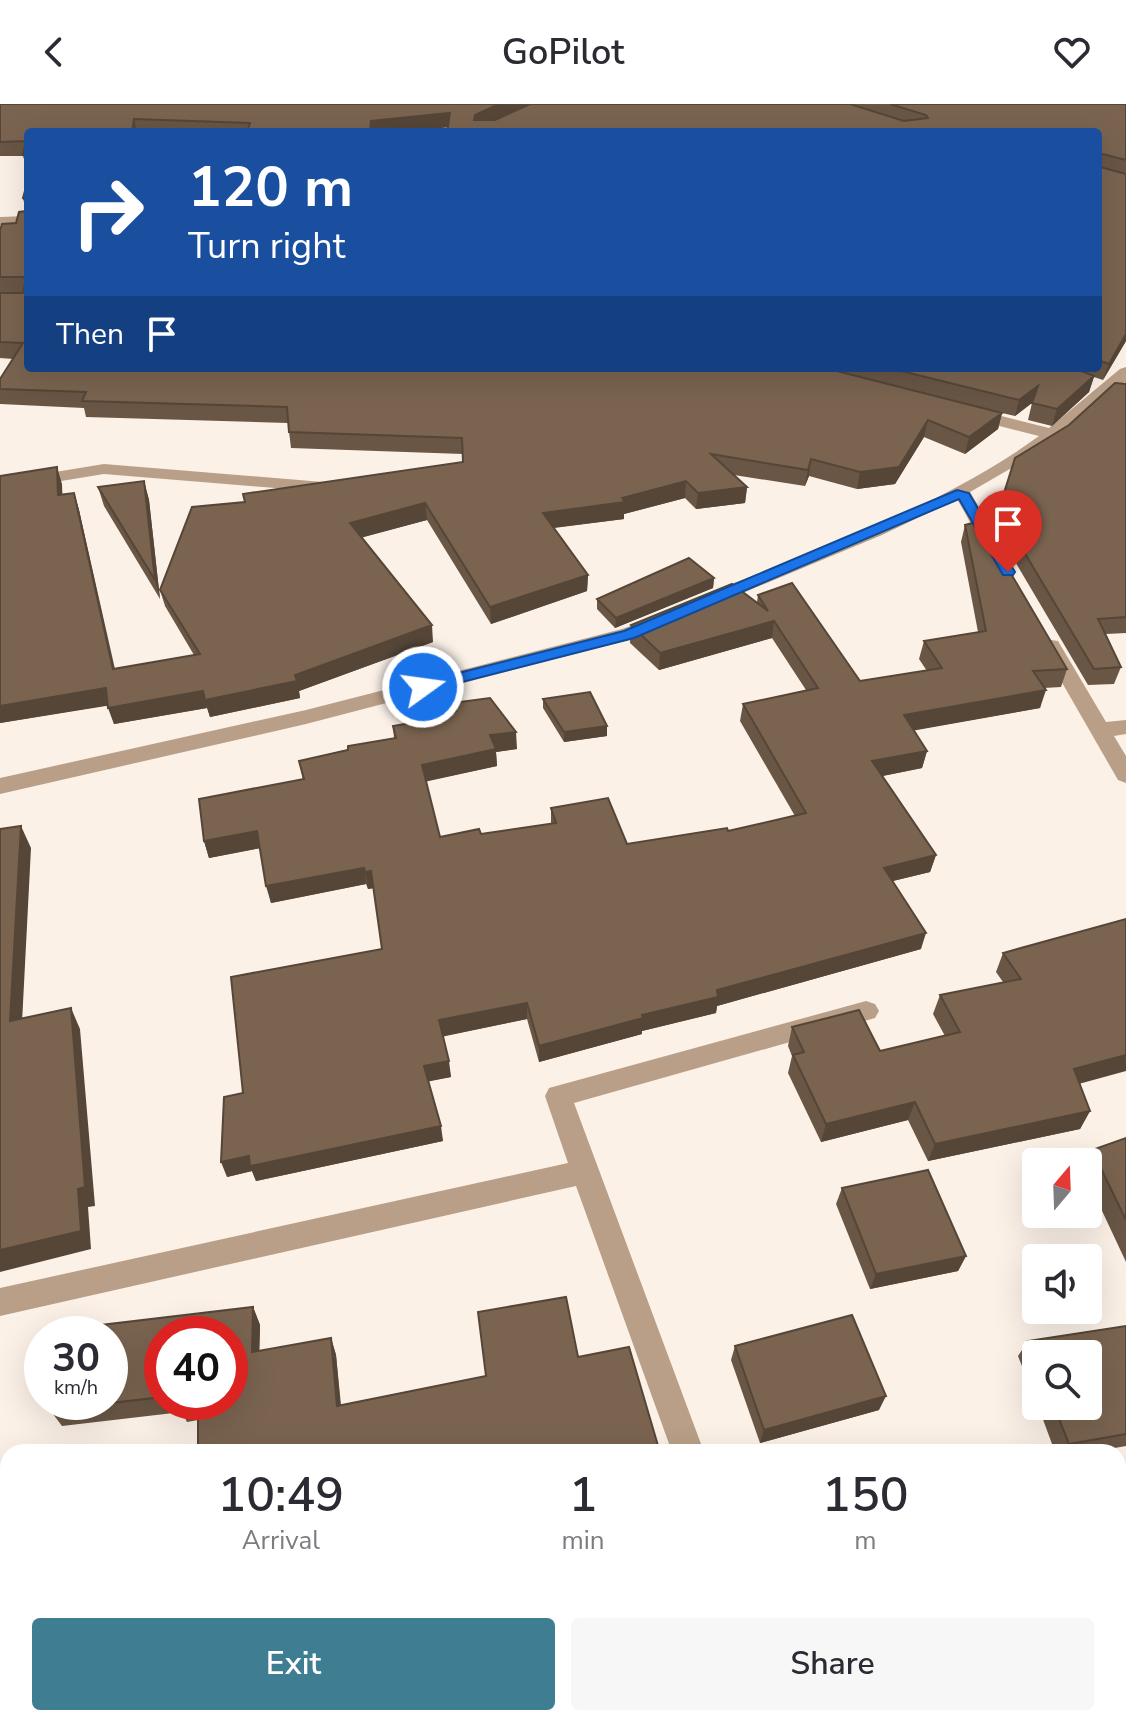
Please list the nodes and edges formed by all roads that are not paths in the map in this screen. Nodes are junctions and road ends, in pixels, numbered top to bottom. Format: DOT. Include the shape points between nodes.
graph roads {
  1 [pos="24,220"];
  2 [pos="0,221"];
  3 [pos="1126,372"];
  4 [pos="1083,381"];
  5 [pos="1117,393"];
  6 [pos="953,409"];
  7 [pos="1056,435"];
  8 [pos="0,486"];
  9 [pos="323,487"];
  10 [pos="962,493"];
  11 [pos="1008,572"];
  12 [pos="1039,625"];
  13 [pos="1126,727"];
  14 [pos="1100,730"];
  15 [pos="1126,775"];
  16 [pos="0,786"];
  17 [pos="866,1011"];
  18 [pos="585,1172"];
  19 [pos="1,1305"];
  20 [pos="685,1444"];
  1 -- 2 [label="street"];
  3 -- 5 [label="street"];
  4 -- 5 [label="street"];
  5 -- 7 [label="street"];
  6 -- 7 [label="street"];
  7 -- 10 [label="street"];
  8 -- 9 [label="street" via="104,469"];
  10 -- 11 [label="street"];
  10 -- 16 [label="street" via="629,634 306,717"];
  12 -- 14 [label="street"];
  13 -- 14 [label="street"];
  14 -- 15 [label="street"];
  17 -- 18 [label="street" via="558,1096"];
  18 -- 19 [label="street"];
  18 -- 20 [label="street"];
}
